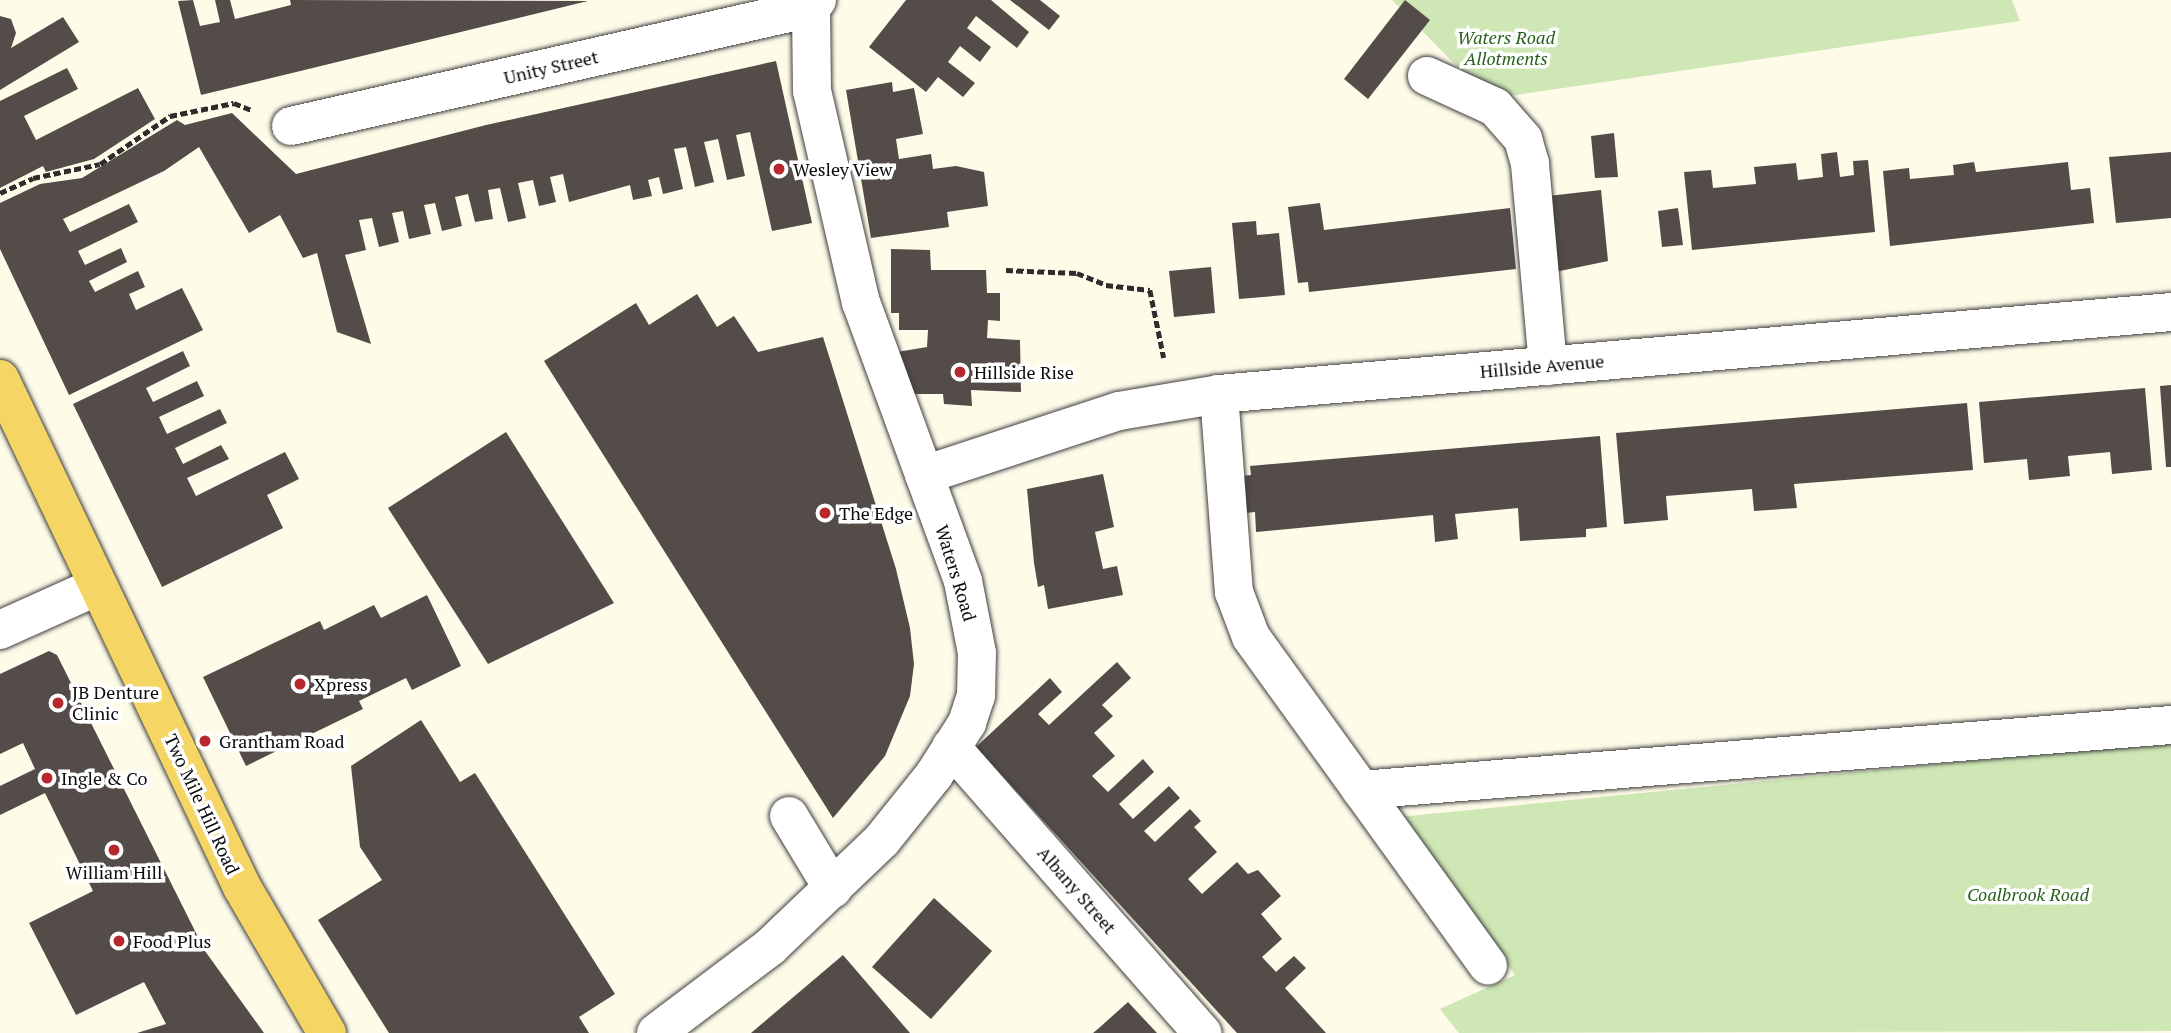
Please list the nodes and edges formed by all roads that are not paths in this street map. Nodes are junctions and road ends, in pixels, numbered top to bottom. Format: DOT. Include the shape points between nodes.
graph roads {
  1 [pos="814,4"];
  2 [pos="1427,76"];
  3 [pos="291,126"];
  4 [pos="2171,312"];
  5 [pos="1548,366"];
  6 [pos="0,379"];
  7 [pos="1219,394"];
  8 [pos="924,475"];
  9 [pos="98,586"];
  10 [pos="0,630"];
  11 [pos="2171,725"];
  12 [pos="951,747"];
  13 [pos="1361,790"];
  14 [pos="789,816"];
  15 [pos="833,889"];
  16 [pos="1488,966"];
  17 [pos="327,1033"];
  18 [pos="656,1033"];
  19 [pos="1202,1033"];
  1 -- 3 [label="street, Unity Street"];
  1 -- 8 [label="street, Waters Road" via="811,91 861,303"];
  2 -- 5 [label="street" via="1495,107 1523,139 1530,164"];
  4 -- 5 [label="street, Hillside Avenue"];
  5 -- 7 [label="street, Hillside Avenue"];
  6 -- 9 [label="main road, Two Mile Hill Road"];
  7 -- 8 [label="street, Hillside Avenue" via="1119,411"];
  7 -- 13 [label="street" via="1234,592 1251,637"];
  8 -- 12 [label="street, Waters Road" via="962,581 977,653 976,696 967,723"];
  9 -- 10 [label="street"];
  9 -- 17 [label="main road, Two Mile Hill Road" via="242,887"];
  11 -- 13 [label="street"];
  12 -- 15 [label="street, Waters Road" via="882,839"];
  12 -- 19 [label="street, Albany Street"];
  13 -- 16 [label="street"];
  14 -- 15 [label="street"];
  15 -- 18 [label="street, Waters Road" via="770,947"];
}
